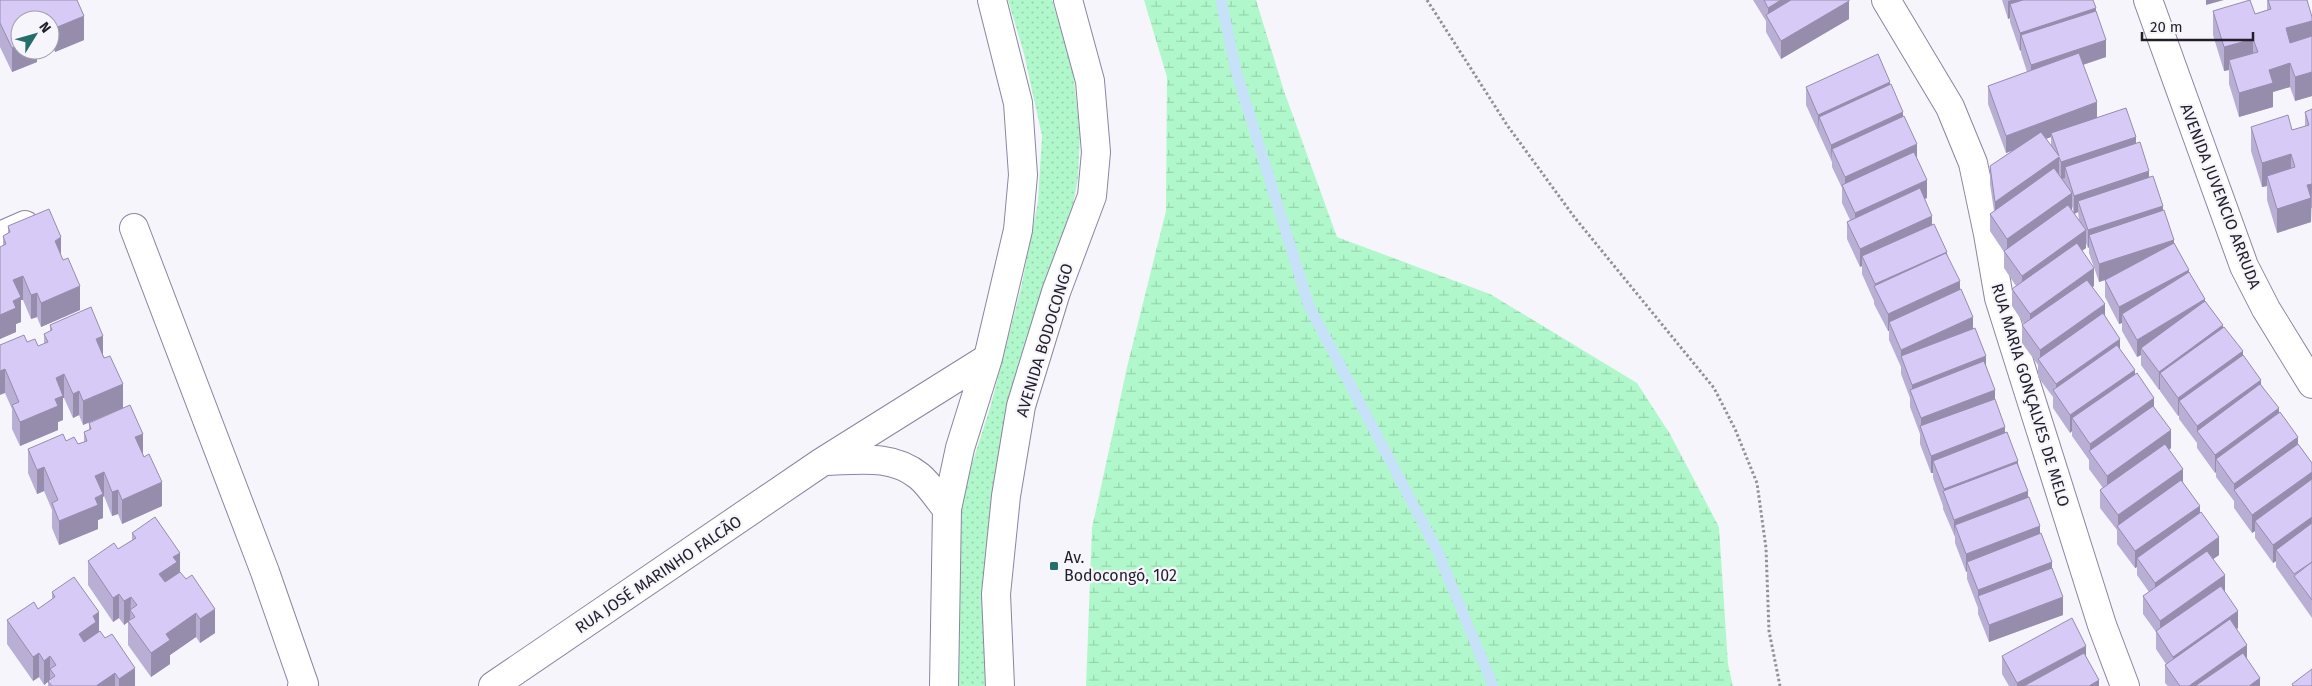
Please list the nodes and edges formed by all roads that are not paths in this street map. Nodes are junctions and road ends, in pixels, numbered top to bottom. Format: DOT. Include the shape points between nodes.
graph roads {
  1 [pos="992,0"];
  2 [pos="1068,0"];
  3 [pos="1886,0"];
  4 [pos="2148,0"];
  5 [pos="25,225"];
  6 [pos="134,228"];
  7 [pos="0,236"];
  8 [pos="988,358"];
  9 [pos="2312,384"];
  10 [pos="822,462"];
  11 [pos="947,509"];
  12 [pos="302,686"];
  13 [pos="493,686"];
  14 [pos="944,686"];
  15 [pos="1000,686"];
  16 [pos="2125,686"];
  1 -- 8 [label="street" via="1018,103 1023,175 1018,230"];
  2 -- 15 [label="street, AVENIDA BODOCONGO" via="1090,81 1096,152 1093,187 1021,406 1006,496 996,594"];
  3 -- 16 [label="street, RUA MARIA GONÇALVES DE MELO" via="1950,106 1972,163 1998,298 2102,625"];
  4 -- 9 [label="street, AVENIDA JUVENCIO ARRUDA" via="2244,266 2266,310"];
  5 -- 7 [label="street"];
  6 -- 12 [label="street" via="265,572 304,684"];
  8 -- 10 [label="street, RUA JOSÉ MARINHO FALCÃO"];
  8 -- 11 [label="street" via="960,448"];
  10 -- 11 [label="street" via="876,459 898,463 920,476"];
  10 -- 13 [label="street, RUA JOSÉ MARINHO FALCÃO"];
  11 -- 14 [label="street"];
}
